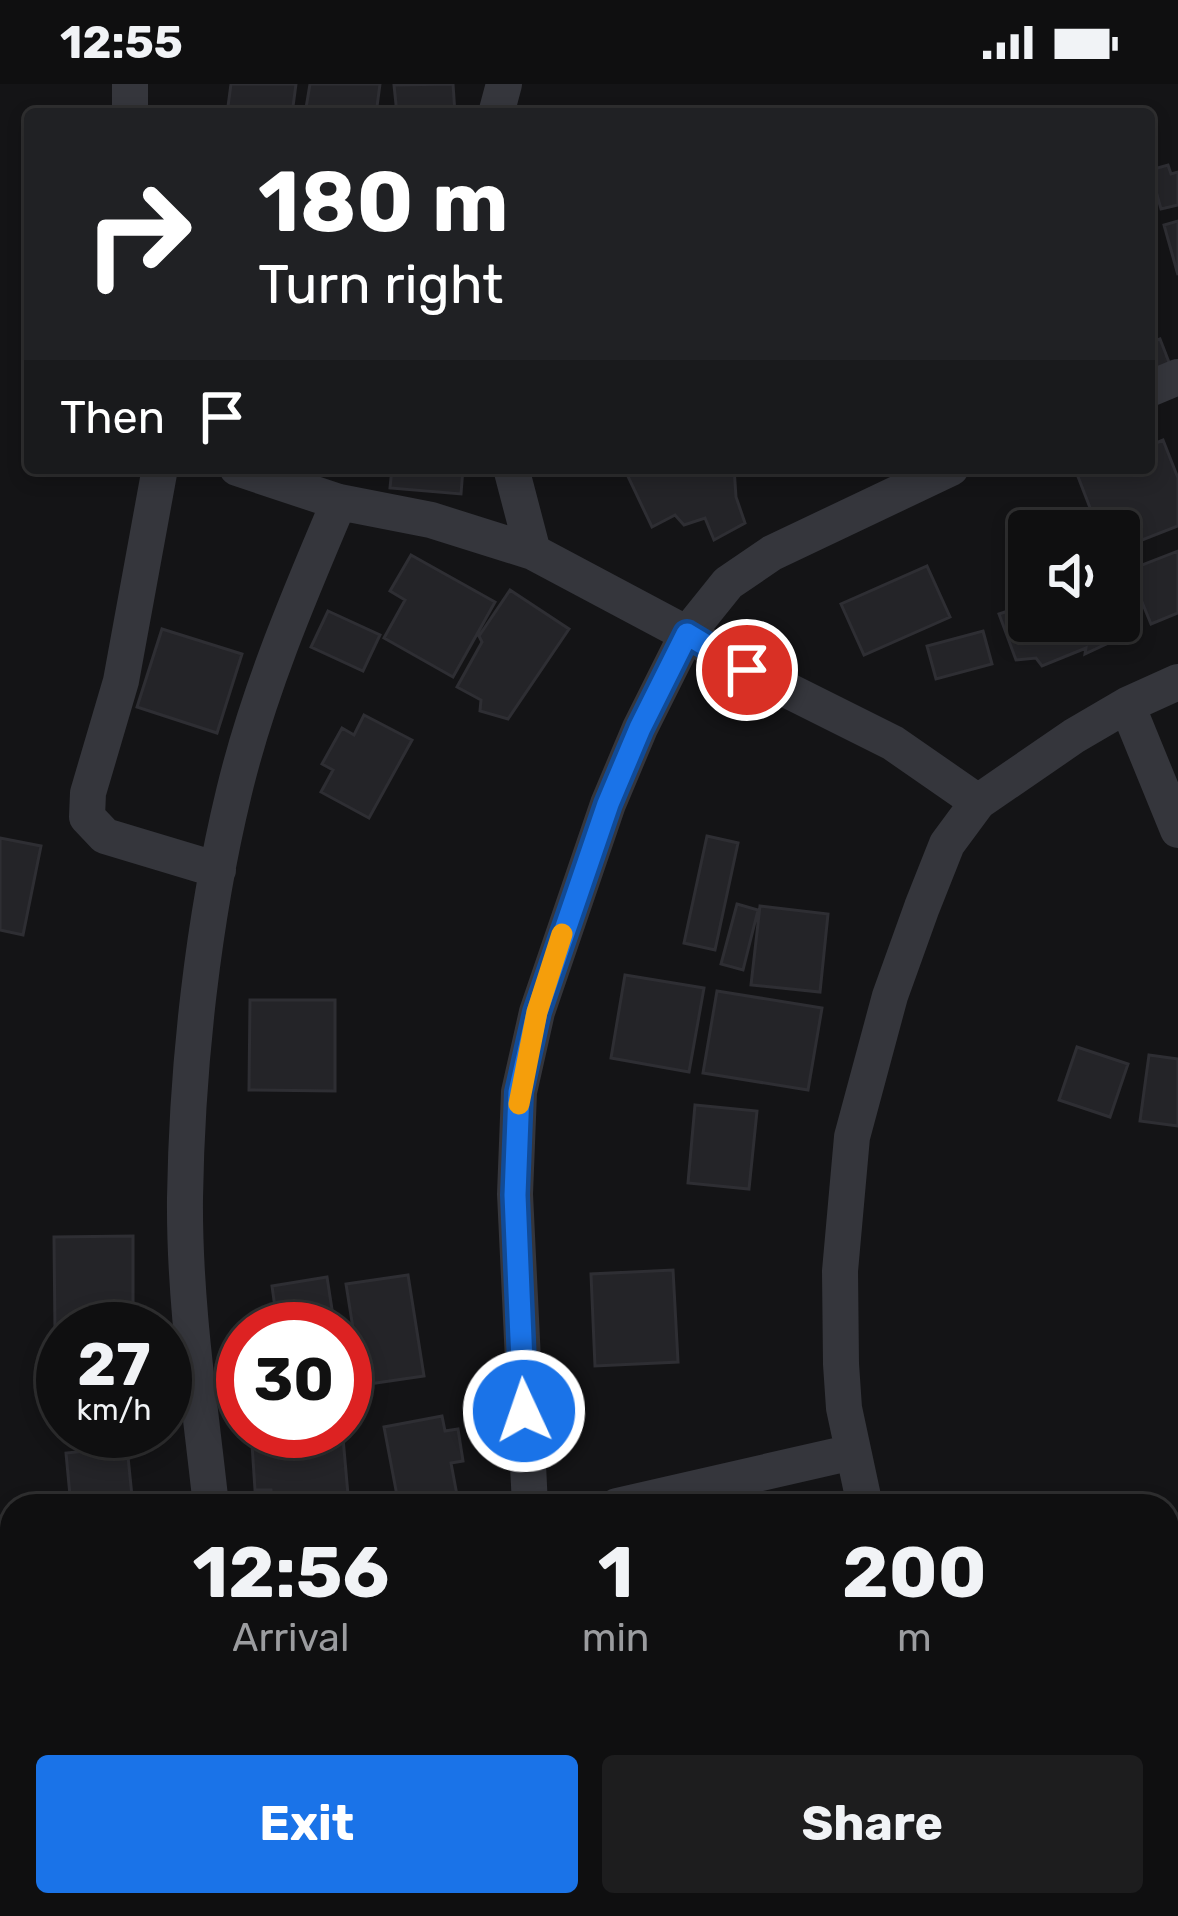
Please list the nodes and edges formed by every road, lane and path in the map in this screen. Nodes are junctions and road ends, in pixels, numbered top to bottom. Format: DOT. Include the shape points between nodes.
graph roads {
  1 [pos="159,474"];
  2 [pos="255,474"];
  3 [pos="513,474"];
  4 [pos="938,474"];
  5 [pos="339,502"];
  6 [pos="533,552"];
  7 [pos="687,634"];
  8 [pos="1178,682"];
  9 [pos="1127,705"];
  10 [pos="978,802"];
  11 [pos="1178,830"];
  12 [pos="218,870"];
  13 [pos="854,1452"];
  14 [pos="210,1494"];
  15 [pos="529,1494"];
  16 [pos="669,1494"];
  17 [pos="863,1494"];
  1 -- 12 [label="street" via="87,817 105,836"];
  2 -- 5 [label="street"];
  3 -- 6 [label="street"];
  4 -- 7 [label="street" via="772,553 728,583"];
  5 -- 6 [label="street"];
  5 -- 12 [label="street" via="280,643"];
  6 -- 7 [label="street"];
  7 -- 10 [label="street" via="893,743"];
  7 -- 15 [label="street" via="608,804 537,1012 519,1092 515,1195"];
  8 -- 9 [label="street"];
  9 -- 10 [label="street"];
  9 -- 11 [label="street"];
  10 -- 13 [label="street" via="946,844 922,907 851,1137 840,1271 841,1364"];
  12 -- 14 [label="street" via="185,1198"];
  13 -- 16 [label="street"];
  13 -- 17 [label="street"];
}
